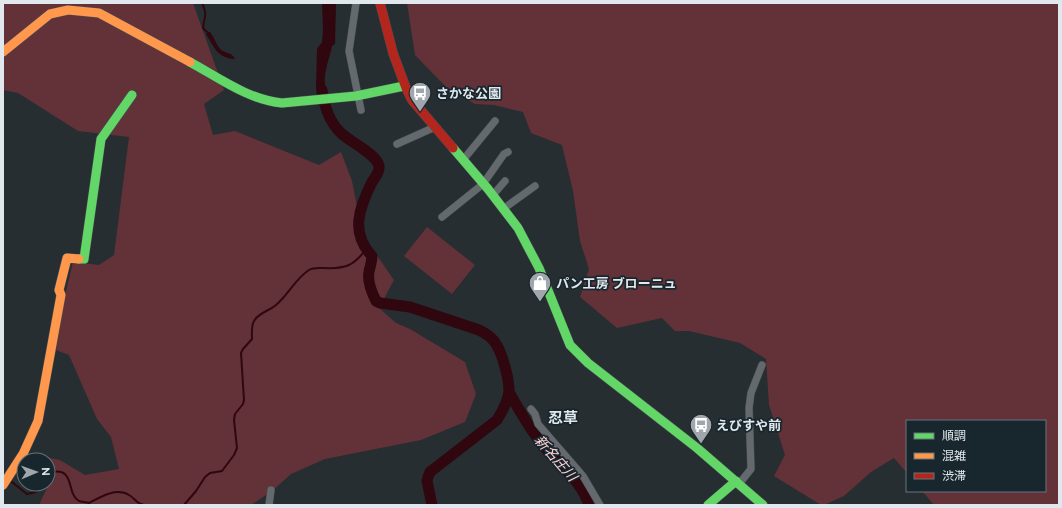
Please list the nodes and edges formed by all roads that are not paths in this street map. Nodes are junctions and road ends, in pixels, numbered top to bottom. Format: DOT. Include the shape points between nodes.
graph roads {
  1 [pos="356,3"];
  2 [pos="380,3"];
  3 [pos="3,52"];
  4 [pos="404,86"];
  5 [pos="132,95"];
  6 [pos="357,96"];
  7 [pos="361,110"];
  8 [pos="495,121"];
  9 [pos="435,127"];
  10 [pos="397,144"];
  11 [pos="508,152"];
  12 [pos="463,160"];
  13 [pos="505,181"];
  14 [pos="483,184"];
  15 [pos="535,186"];
  16 [pos="492,195"];
  17 [pos="503,209"];
  18 [pos="442,217"];
  19 [pos="762,365"];
  20 [pos="530,409"];
  21 [pos="738,482"];
  22 [pos="3,485"];
  23 [pos="271,490"];
  24 [pos="270,505"];
  25 [pos="600,505"];
  26 [pos="708,505"];
  27 [pos="763,505"];
  1 -- 6 [label="street" via="350,51"];
  2 -- 4 [label="street" via="396,68"];
  3 -- 6 [label="street" via="50,14 68,10 99,13 262,100 282,103"];
  4 -- 6 [label="street"];
  4 -- 9 [label="street" via="412,100"];
  5 -- 22 [label="street" via="101,139 84,259 67,258 59,290 61,295 38,421 34,433"];
  6 -- 7 [label="street"];
  8 -- 12 [label="street"];
  9 -- 10 [label="street"];
  9 -- 12 [label="street"];
  11 -- 14 [label="street"];
  12 -- 14 [label="street"];
  13 -- 16 [label="street"];
  14 -- 16 [label="street"];
  14 -- 18 [label="street"];
  15 -- 17 [label="street"];
  16 -- 17 [label="street"];
  17 -- 21 [label="street" via="518,228 539,268 570,345 588,363"];
  19 -- 21 [label="street" via="751,393 749,408 751,469"];
  20 -- 25 [label="street" via="535,414 538,424 583,476"];
  21 -- 26 [label="street"];
  21 -- 27 [label="street"];
  23 -- 24 [label="street"];
}
